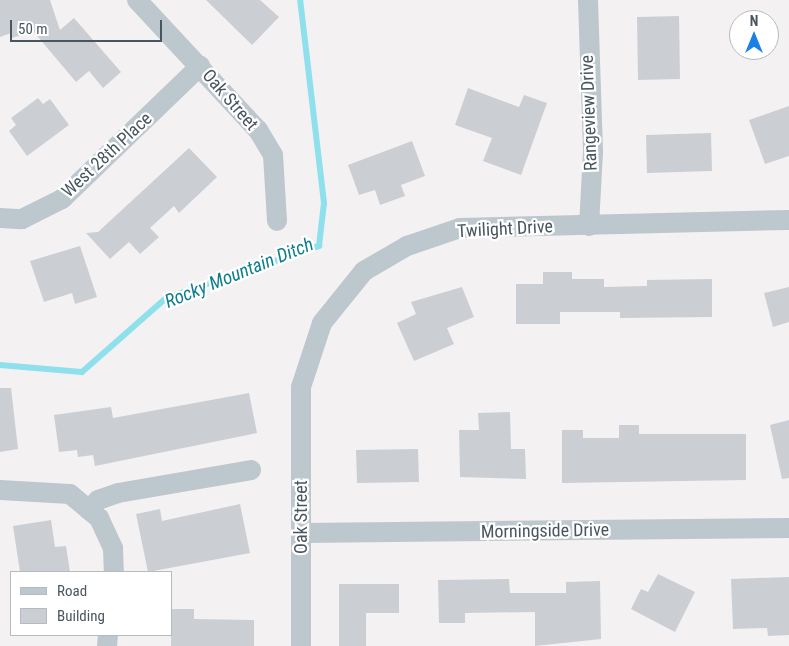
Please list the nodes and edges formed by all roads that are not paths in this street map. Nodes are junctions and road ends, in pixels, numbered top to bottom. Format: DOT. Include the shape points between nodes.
graph roads {
  1 [pos="137,0"];
  2 [pos="588,0"];
  3 [pos="200,66"];
  4 [pos="0,218"];
  5 [pos="789,220"];
  6 [pos="277,222"];
  7 [pos="589,226"];
  8 [pos="301,387"];
  9 [pos="251,470"];
  10 [pos="0,490"];
  11 [pos="89,510"];
  12 [pos="789,528"];
  13 [pos="302,533"];
  14 [pos="114,571"];
  15 [pos="301,646"];
  1 -- 3 [label="street, Oak Street"];
  2 -- 7 [label="street, Rangeview Drive" via="593,152"];
  3 -- 4 [label="street, West 28th Place" via="62,199 22,219"];
  3 -- 6 [label="street, Oak Street" via="258,130 273,155"];
  5 -- 7 [label="street, Twilight Drive"];
  7 -- 8 [label="street, Twilight Drive" via="460,228 406,246 364,271 341,295 312,344"];
  8 -- 13 [label="street, Oak Street"];
  9 -- 11 [label="street" via="112,494"];
  10 -- 11 [label="street" via="70,494"];
  11 -- 14 [label="street" via="98,518 113,548"];
  12 -- 13 [label="street, Morningside Drive"];
  13 -- 15 [label="street, Oak Street"];
}
